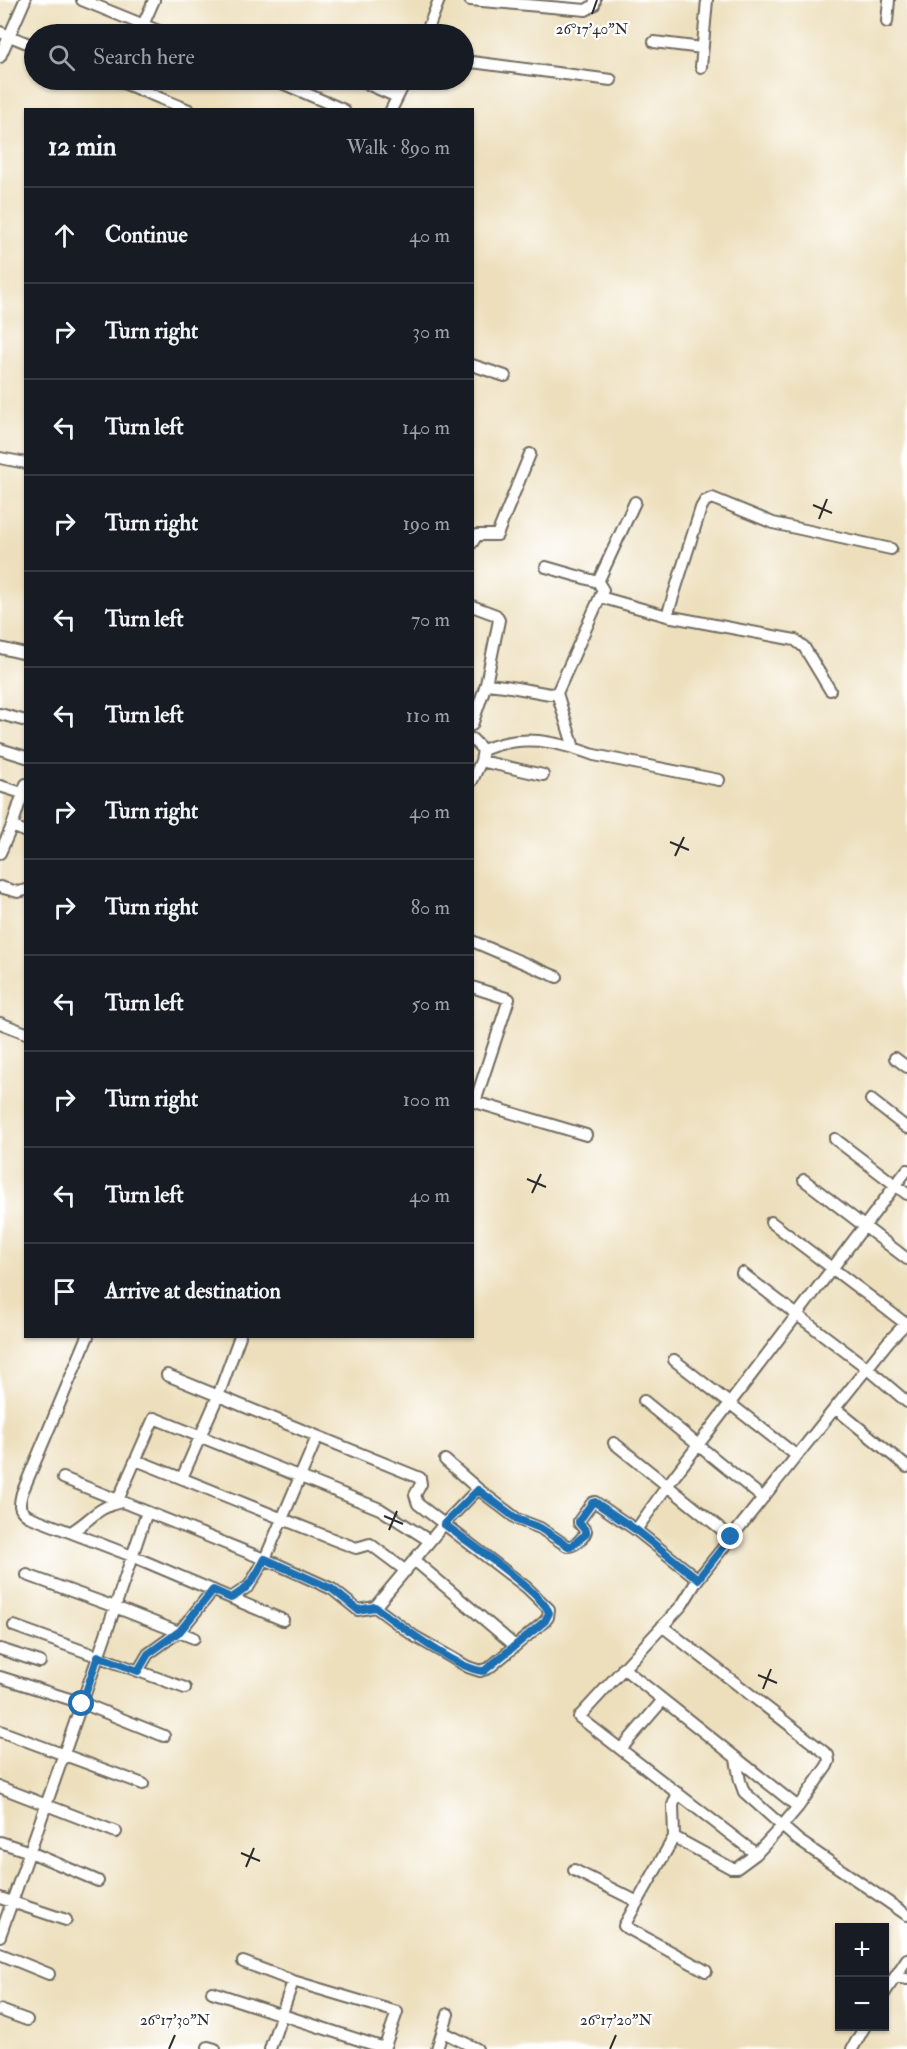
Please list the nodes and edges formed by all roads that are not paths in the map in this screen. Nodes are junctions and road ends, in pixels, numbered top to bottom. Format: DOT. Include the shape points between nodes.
graph roads {
  1 [pos="25,0"];
  2 [pos="82,0"];
  3 [pos="154,0"];
  4 [pos="439,0"];
  5 [pos="470,0"];
  6 [pos="595,0"];
  7 [pos="707,0"];
  8 [pos="889,0"];
  9 [pos="522,3"];
  10 [pos="574,4"];
  11 [pos="887,22"];
  12 [pos="141,24"];
  13 [pos="143,24"];
  14 [pos="430,24"];
  15 [pos="4,34"];
  16 [pos="24,42"];
  17 [pos="654,42"];
  18 [pos="702,48"];
  19 [pos="0,57"];
  20 [pos="474,62"];
  21 [pos="700,67"];
  22 [pos="611,80"];
  23 [pos="140,90"];
  24 [pos="298,90"];
  25 [pos="382,90"];
  26 [pos="400,90"];
  27 [pos="397,96"];
  28 [pos="184,108"];
  29 [pos="339,108"];
  30 [pos="392,108"];
  31 [pos="474,366"];
  32 [pos="505,376"];
  33 [pos="530,454"];
  34 [pos="0,458"];
  35 [pos="24,463"];
  36 [pos="635,502"];
  37 [pos="474,540"];
  38 [pos="891,549"];
  39 [pos="546,567"];
  40 [pos="598,582"];
  41 [pos="600,597"];
  42 [pos="474,607"];
  43 [pos="667,616"];
  44 [pos="0,648"];
  45 [pos="24,654"];
  46 [pos="486,684"];
  47 [pos="830,690"];
  48 [pos="557,693"];
  49 [pos="0,714"];
  50 [pos="474,719"];
  51 [pos="24,720"];
  52 [pos="477,748"];
  53 [pos="574,748"];
  54 [pos="0,749"];
  55 [pos="24,756"];
  56 [pos="474,768"];
  57 [pos="543,775"];
  58 [pos="719,780"];
  59 [pos="0,786"];
  60 [pos="24,789"];
  61 [pos="12,826"];
  62 [pos="24,831"];
  63 [pos="0,853"];
  64 [pos="0,887"];
  65 [pos="24,890"];
  66 [pos="474,942"];
  67 [pos="557,977"];
  68 [pos="474,988"];
  69 [pos="0,1023"];
  70 [pos="24,1032"];
  71 [pos="895,1058"];
  72 [pos="907,1067"];
  73 [pos="871,1100"];
  74 [pos="907,1128"];
  75 [pos="586,1136"];
  76 [pos="835,1139"];
  77 [pos="907,1170"];
  78 [pos="804,1180"];
  79 [pos="895,1185"];
  80 [pos="907,1194"];
  81 [pos="771,1222"];
  82 [pos="864,1226"];
  83 [pos="907,1259"];
  84 [pos="832,1268"];
  85 [pos="742,1273"];
  86 [pos="797,1316"];
  87 [pos="905,1328"];
  88 [pos="87,1338"];
  89 [pos="239,1338"];
  90 [pos="674,1360"];
  91 [pos="867,1368"];
  92 [pos="167,1375"];
  93 [pos="218,1396"];
  94 [pos="644,1401"];
  95 [pos="907,1402"];
  96 [pos="730,1403"];
  97 [pos="835,1408"];
  98 [pos="201,1437"];
  99 [pos="317,1437"];
  100 [pos="614,1443"];
  101 [pos="698,1445"];
  102 [pos="797,1456"];
  103 [pos="136,1460"];
  104 [pos="446,1460"];
  105 [pos="907,1467"];
  106 [pos="300,1477"];
  107 [pos="63,1478"];
  108 [pos="182,1478"];
  109 [pos="667,1486"];
  110 [pos="478,1490"];
  111 [pos="764,1498"];
  112 [pos="120,1501"];
  113 [pos="147,1512"];
  114 [pos="282,1518"];
  115 [pos="444,1524"];
  116 [pos="636,1530"];
  117 [pos="71,1532"];
  118 [pos="731,1537"];
  119 [pos="430,1541"];
  120 [pos="132,1556"];
  121 [pos="265,1559"];
  122 [pos="414,1560"];
  123 [pos="406,1570"];
  124 [pos="27,1575"];
  125 [pos="698,1579"];
  126 [pos="213,1590"];
  127 [pos="231,1598"];
  128 [pos="115,1607"];
  129 [pos="375,1607"];
  130 [pos="284,1620"];
  131 [pos="14,1626"];
  132 [pos="662,1626"];
  133 [pos="180,1631"];
  134 [pos="194,1638"];
  135 [pos="514,1645"];
  136 [pos="0,1649"];
  137 [pos="98,1656"];
  138 [pos="40,1662"];
  139 [pos="623,1668"];
  140 [pos="138,1671"];
  141 [pos="0,1677"];
  142 [pos="185,1688"];
  143 [pos="663,1700"];
  144 [pos="82,1704"];
  145 [pos="0,1731"];
  146 [pos="164,1736"];
  147 [pos="621,1749"];
  148 [pos="64,1755"];
  149 [pos="736,1759"];
  150 [pos="143,1784"];
  151 [pos="0,1787"];
  152 [pos="678,1793"];
  153 [pos="46,1805"];
  154 [pos="798,1807"];
  155 [pos="782,1826"];
  156 [pos="116,1832"];
  157 [pos="674,1837"];
  158 [pos="0,1842"];
  159 [pos="30,1852"];
  160 [pos="756,1854"];
  161 [pos="574,1870"];
  162 [pos="98,1881"];
  163 [pos="0,1898"];
  164 [pos="12,1902"];
  165 [pos="638,1902"];
  166 [pos="907,1915"];
  167 [pos="66,1920"];
  168 [pos="0,1936"];
  169 [pos="0,1954"];
  170 [pos="907,1959"];
  171 [pos="243,1962"];
  172 [pos="706,1971"];
  173 [pos="50,1974"];
  174 [pos="895,1977"];
  175 [pos="907,1979"];
  176 [pos="293,1981"];
  177 [pos="889,1987"];
  178 [pos="212,1992"];
  179 [pos="0,2010"];
  180 [pos="282,2014"];
  181 [pos="448,2014"];
  182 [pos="27,2020"];
  183 [pos="863,2031"];
  184 [pos="443,2032"];
  185 [pos="384,2048"];
  186 [pos="270,2049"];
  187 [pos="437,2049"];
  188 [pos="477,2049"];
  189 [pos="852,2049"];
  1 -- 15 [label="street"];
  2 -- 12 [label="street"];
  3 -- 13 [label="street"];
  4 -- 14 [label="street"];
  5 -- 9 [label="street"];
  6 -- 10 [label="street" via="591,8"];
  7 -- 18 [label="street"];
  8 -- 11 [label="street"];
  9 -- 10 [label="street"];
  15 -- 16 [label="street"];
  15 -- 19 [label="street"];
  17 -- 18 [label="street"];
  18 -- 21 [label="street"];
  20 -- 22 [label="street"];
  23 -- 28 [label="street"];
  24 -- 29 [label="street"];
  25 -- 27 [label="street"];
  26 -- 27 [label="street"];
  27 -- 30 [label="street"];
  31 -- 32 [label="street"];
  33 -- 37 [label="street" via="497,535 477,535"];
  34 -- 35 [label="street"];
  36 -- 40 [label="street"];
  38 -- 43 [label="street" via="773,523 712,498 701,508"];
  39 -- 40 [label="street"];
  40 -- 41 [label="street" via="603,590"];
  41 -- 43 [label="street"];
  41 -- 48 [label="street"];
  42 -- 46 [label="street" via="496,615 499,620"];
  43 -- 47 [label="street" via="795,640 804,647"];
  44 -- 45 [label="street"];
  46 -- 48 [label="street"];
  46 -- 50 [label="street"];
  48 -- 53 [label="street"];
  49 -- 51 [label="street"];
  52 -- 53 [label="street" via="532,739"];
  52 -- 56 [label="street"];
  52 -- 57 [label="street"];
  53 -- 58 [label="street"];
  54 -- 55 [label="street"];
  59 -- 60 [label="street"];
  60 -- 61 [label="street"];
  61 -- 62 [label="street"];
  61 -- 63 [label="street"];
  64 -- 65 [label="street"];
  66 -- 67 [label="street"];
  68 -- 75 [label="street" via="509,999 475,1102"];
  69 -- 70 [label="street"];
  71 -- 72 [label="street"];
  73 -- 74 [label="street"];
  76 -- 79 [label="street"];
  77 -- 79 [label="street"];
  78 -- 82 [label="street"];
  79 -- 80 [label="street"];
  79 -- 82 [label="street"];
  81 -- 84 [label="street"];
  82 -- 83 [label="street"];
  82 -- 84 [label="street"];
  84 -- 86 [label="street"];
  84 -- 87 [label="street"];
  85 -- 86 [label="street"];
  86 -- 91 [label="street"];
  86 -- 96 [label="street"];
  87 -- 91 [label="street"];
  88 -- 117 [label="street" via="19,1507 28,1516"];
  89 -- 93 [label="street"];
  90 -- 96 [label="street"];
  91 -- 95 [label="street"];
  91 -- 97 [label="street"];
  92 -- 93 [label="street"];
  93 -- 98 [label="street"];
  93 -- 99 [label="street"];
  94 -- 101 [label="street"];
  96 -- 101 [label="street"];
  96 -- 102 [label="street"];
  97 -- 102 [label="street"];
  97 -- 105 [label="street"];
  98 -- 103 [label="street" via="154,1418"];
  98 -- 106 [label="street"];
  98 -- 108 [label="street"];
  99 -- 106 [label="street"];
  99 -- 115 [label="street" via="420,1478 416,1501"];
  100 -- 109 [label="street"];
  101 -- 109 [label="street"];
  101 -- 111 [label="street"];
  102 -- 111 [label="street"];
  103 -- 108 [label="street"];
  103 -- 112 [label="street"];
  104 -- 110 [label="street"];
  106 -- 114 [label="street"];
  106 -- 119 [label="street" via="380,1509"];
  107 -- 112 [label="street"];
  108 -- 114 [label="street"];
  109 -- 116 [label="street"];
  109 -- 118 [label="street"];
  110 -- 115 [label="street"];
  110 -- 116 [label="street" via="517,1519 540,1528 567,1546 586,1534 579,1521 594,1502"];
  111 -- 118 [label="street"];
  112 -- 113 [label="street"];
  112 -- 117 [label="street" via="102,1508"];
  113 -- 120 [label="street"];
  113 -- 121 [label="street"];
  114 -- 121 [label="street"];
  114 -- 123 [label="street" via="356,1548 370,1544"];
  115 -- 119 [label="street"];
  115 -- 135 [label="street" via="547,1605 545,1621"];
  116 -- 125 [label="street"];
  117 -- 120 [label="street"];
  118 -- 125 [label="street"];
  119 -- 122 [label="street"];
  120 -- 126 [label="street"];
  120 -- 128 [label="street"];
  121 -- 127 [label="street" via="249,1586"];
  121 -- 129 [label="street" via="332,1589 358,1610"];
  122 -- 123 [label="street"];
  122 -- 135 [label="street"];
  123 -- 129 [label="street"];
  124 -- 128 [label="street"];
  125 -- 132 [label="street" via="682,1605"];
  126 -- 127 [label="street"];
  126 -- 133 [label="street"];
  127 -- 130 [label="street"];
  128 -- 133 [label="street"];
  128 -- 137 [label="street"];
  129 -- 135 [label="street" via="414,1636 480,1671 489,1668"];
  131 -- 137 [label="street"];
  132 -- 139 [label="street"];
  132 -- 154 [label="street" via="828,1755 827,1766"];
  133 -- 134 [label="street"];
  133 -- 140 [label="street" via="153,1649"];
  136 -- 138 [label="street"];
  137 -- 140 [label="street"];
  137 -- 144 [label="street"];
  139 -- 143 [label="street"];
  139 -- 147 [label="street" via="579,1716"];
  140 -- 142 [label="street"];
  141 -- 144 [label="street"];
  143 -- 147 [label="street"];
  143 -- 149 [label="street"];
  144 -- 146 [label="street"];
  144 -- 148 [label="street"];
  145 -- 148 [label="street"];
  147 -- 152 [label="street"];
  148 -- 150 [label="street"];
  148 -- 153 [label="street"];
  149 -- 154 [label="street"];
  149 -- 155 [label="street" via="744,1792"];
  151 -- 153 [label="street"];
  152 -- 157 [label="street" via="673,1805"];
  152 -- 160 [label="street"];
  153 -- 156 [label="street"];
  153 -- 159 [label="street"];
  154 -- 155 [label="street"];
  155 -- 160 [label="street"];
  155 -- 166 [label="street"];
  157 -- 160 [label="street" via="734,1869"];
  157 -- 165 [label="street"];
  158 -- 159 [label="street"];
  159 -- 162 [label="street"];
  159 -- 164 [label="street"];
  161 -- 165 [label="street"];
  163 -- 164 [label="street"];
  164 -- 167 [label="street"];
  164 -- 168 [label="street"];
  165 -- 172 [label="street" via="624,1926"];
  169 -- 173 [label="street"];
  170 -- 174 [label="street"];
  171 -- 176 [label="street"];
  174 -- 175 [label="street"];
  174 -- 177 [label="street"];
  176 -- 180 [label="street"];
  176 -- 185 [label="street" via="397,2012"];
  178 -- 180 [label="street"];
  179 -- 182 [label="street"];
  180 -- 185 [label="street"];
  180 -- 186 [label="street"];
  181 -- 184 [label="street"];
  183 -- 189 [label="street"];
  184 -- 187 [label="street"];
  184 -- 188 [label="street"];
}
